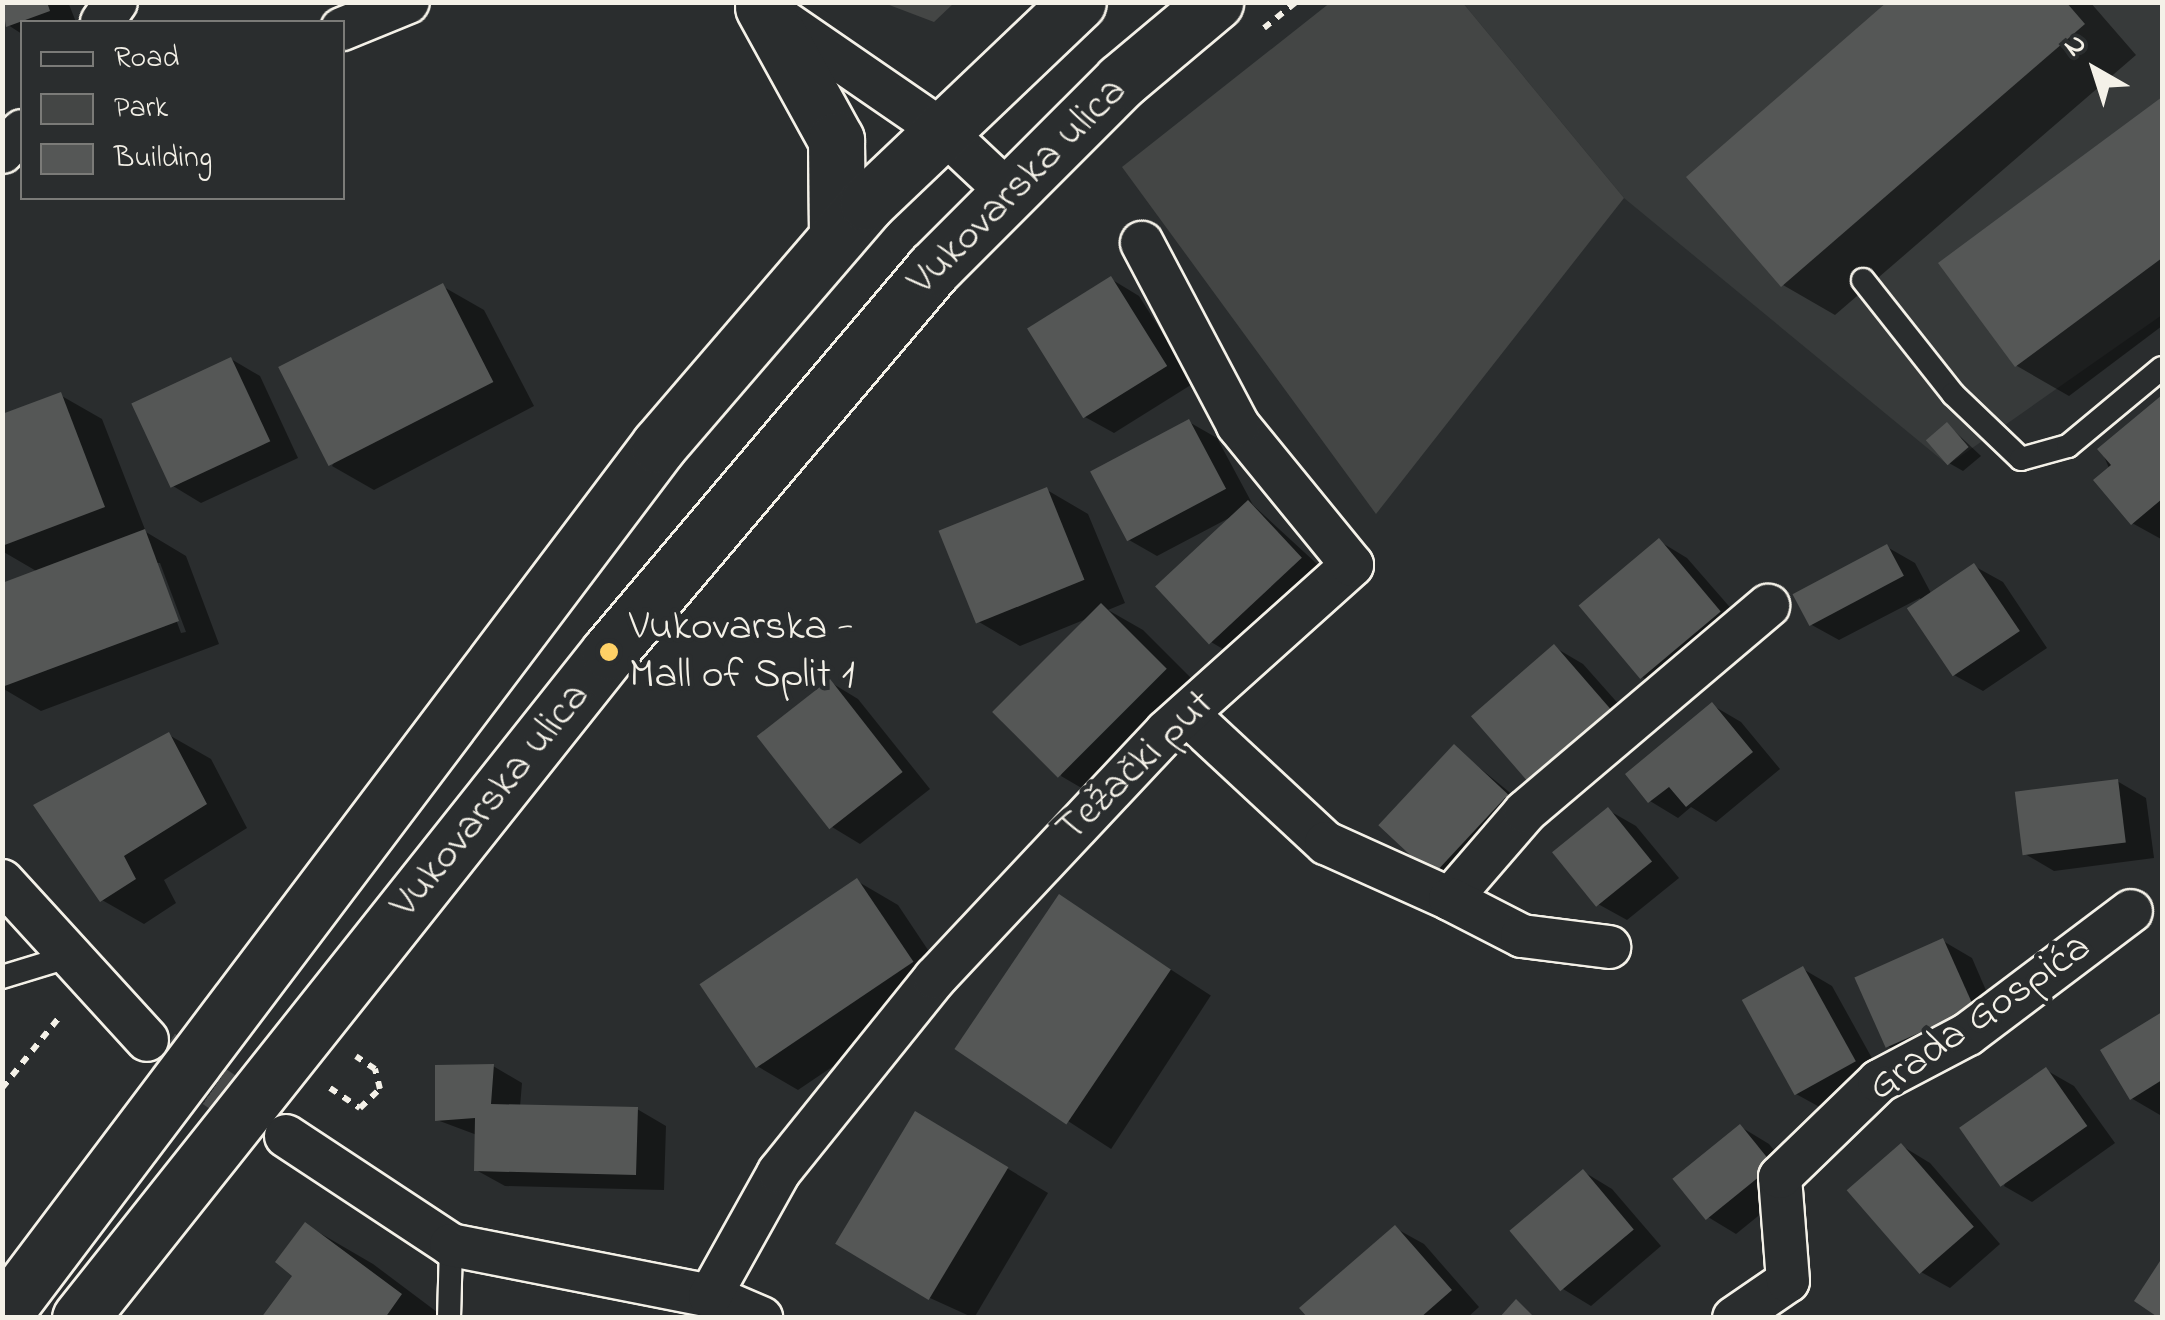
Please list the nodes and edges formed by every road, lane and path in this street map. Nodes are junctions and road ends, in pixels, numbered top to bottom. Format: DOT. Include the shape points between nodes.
graph roads {
  1 [pos="408,2"];
  2 [pos="1078,2"];
  3 [pos="1214,2"];
  4 [pos="759,5"];
  5 [pos="345,27"];
  6 [pos="942,131"];
  7 [pos="20,132"];
  8 [pos="2,152"];
  9 [pos="1009,194"];
  10 [pos="838,237"];
  11 [pos="1142,243"];
  12 [pos="1863,280"];
  13 [pos="2162,368"];
  14 [pos="1768,606"];
  15 [pos="1187,714"];
  16 [pos="2,881"];
  17 [pos="1450,899"];
  18 [pos="2131,911"];
  19 [pos="1610,947"];
  20 [pos="81,967"];
  21 [pos="2,977"];
  22 [pos="147,1040"];
  23 [pos="345,1063"];
  24 [pos="321,1082"];
  25 [pos="2,1088"];
  26 [pos="286,1136"];
  27 [pos="451,1246"];
  28 [pos="710,1296"];
  29 [pos="2,1316"];
  30 [pos="80,1318"];
  31 [pos="449,1318"];
  32 [pos="761,1318"];
  33 [pos="1734,1318"];
  1 -- 5 [label="street"];
  2 -- 6 [label="street, Vukovarska ulica"];
  3 -- 9 [label="street, Vukovarska ulica"];
  4 -- 6 [label="street"];
  4 -- 10 [label="street" via="836,140"];
  6 -- 9 [label="street"];
  6 -- 10 [label="street, Vukovarska ulica"];
  7 -- 8 [label="street"];
  9 -- 30 [label="street, Vukovarska ulica" via="934,268 609,652"];
  10 -- 29 [label="street, Vukovarska ulica" via="659,445"];
  11 -- 15 [label="street, Težački put" via="1238,425 1352,565"];
  12 -- 13 [label="lane" via="1954,394 2021,459 2068,446"];
  14 -- 17 [label="street" via="1525,812"];
  15 -- 17 [label="street" via="1326,843"];
  15 -- 28 [label="street, Težački put" via="1046,855 849,1081 779,1172"];
  16 -- 20 [label="street"];
  17 -- 19 [label="street" via="1522,936"];
  18 -- 33 [label="street, Grada Gospića" via="1968,1034 1880,1081 1780,1178 1788,1281"];
  20 -- 21 [label="lane"];
  20 -- 22 [label="street"];
  20 -- 25 [label="path"];
  23 -- 24 [label="path" via="352,1052 375,1069 380,1089 360,1108"];
  26 -- 27 [label="street"];
  27 -- 28 [label="street"];
  27 -- 31 [label="lane"];
  28 -- 32 [label="street"];
}
